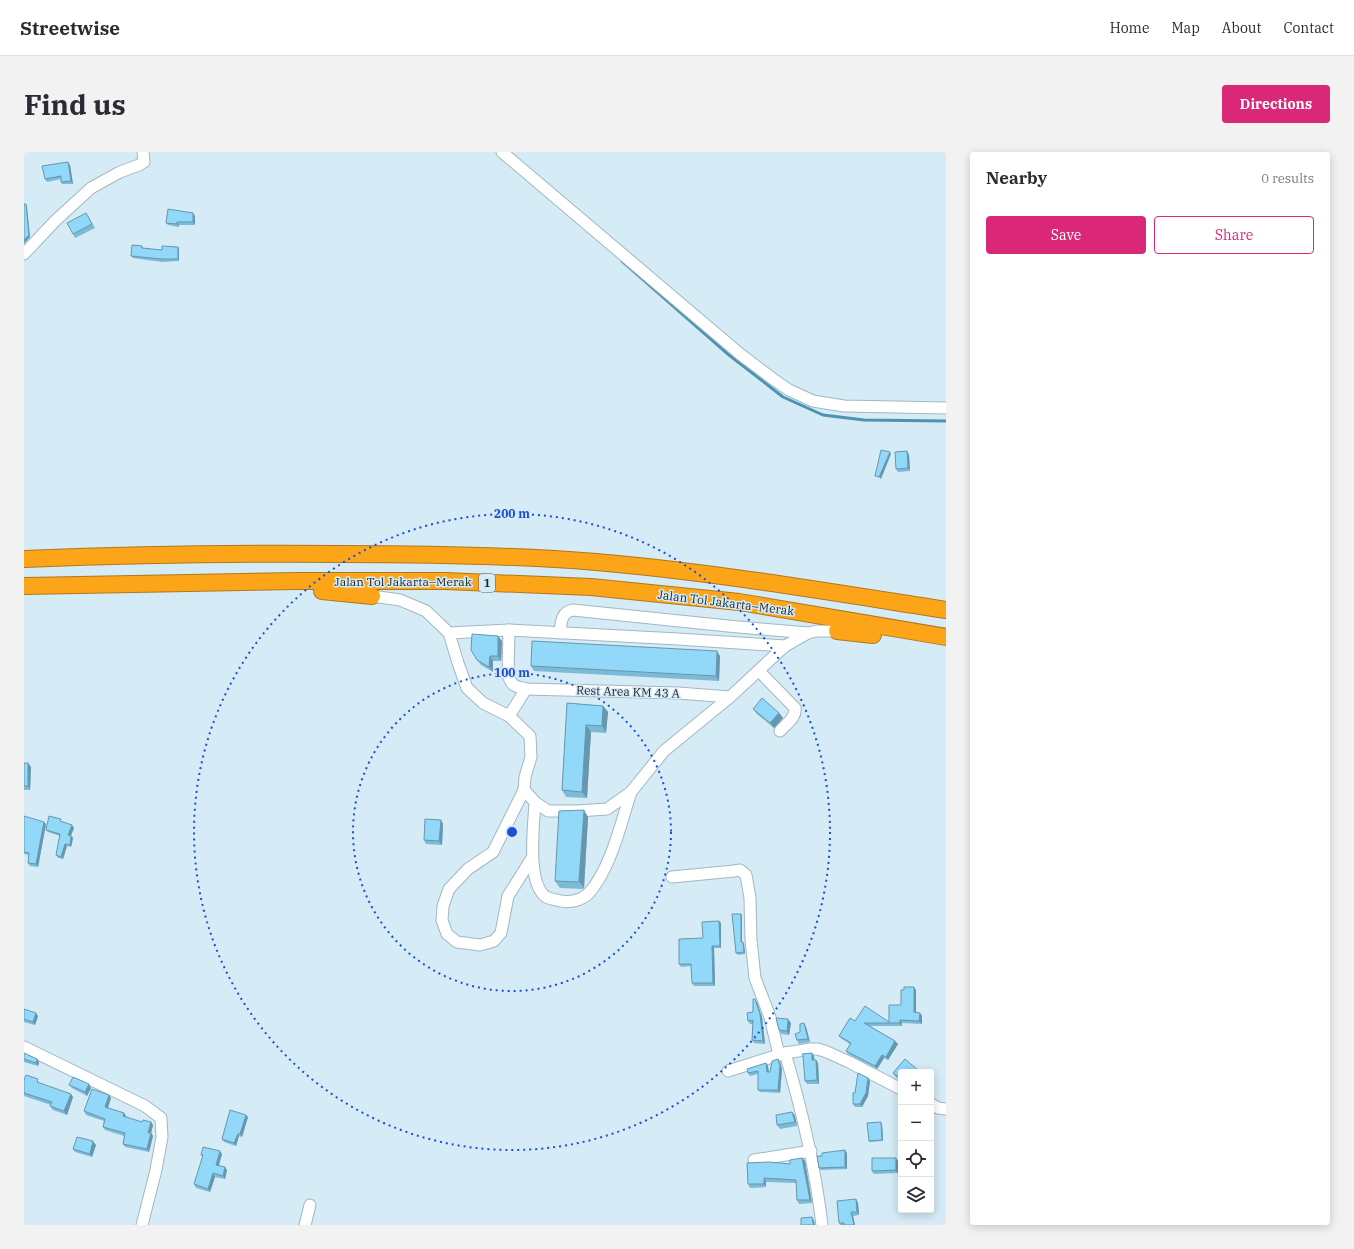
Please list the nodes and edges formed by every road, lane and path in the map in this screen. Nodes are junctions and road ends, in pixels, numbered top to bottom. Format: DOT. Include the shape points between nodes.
graph roads {
  1 [pos="143,152"];
  2 [pos="502,152"];
  3 [pos="24,254"];
  4 [pos="946,408"];
  5 [pos="24,559"];
  6 [pos="136,583"];
  7 [pos="24,586"];
  8 [pos="372,596"];
  9 [pos="946,610"];
  10 [pos="678,621"];
  11 [pos="509,630"];
  12 [pos="837,631"];
  13 [pos="449,633"];
  14 [pos="560,633"];
  15 [pos="808,633"];
  16 [pos="946,637"];
  17 [pos="678,639"];
  18 [pos="785,646"];
  19 [pos="946,647"];
  20 [pos="759,671"];
  21 [pos="526,689"];
  22 [pos="730,697"];
  23 [pos="509,716"];
  24 [pos="780,731"];
  25 [pos="524,790"];
  26 [pos="632,792"];
  27 [pos="536,802"];
  28 [pos="532,858"];
  29 [pos="672,877"];
  30 [pos="24,1047"];
  31 [pos="782,1054"];
  32 [pos="728,1071"];
  33 [pos="898,1088"];
  34 [pos="933,1105"];
  35 [pos="946,1109"];
  36 [pos="811,1151"];
  37 [pos="754,1160"];
  38 [pos="310,1205"];
  39 [pos="142,1225"];
  40 [pos="305,1225"];
  41 [pos="822,1225"];
  1 -- 3 [label="street" via="144,162 91,188"];
  2 -- 4 [label="street" via="740,354 789,390 813,401 844,406"];
  5 -- 9 [label="highway, Jalan Tol Jakarta–Merak / 1" via="148,555 430,554 588,562 740,578"];
  6 -- 7 [label="highway, Jalan Tol Jakarta–Merak / 1"];
  6 -- 8 [label="highway" via="331,591"];
  6 -- 16 [label="highway, Jalan Tol Jakarta–Merak / 1" via="445,581 591,587 739,602"];
  8 -- 13 [label="street" via="400,600 426,610"];
  10 -- 14 [label="street" via="573,610 566,612"];
  10 -- 15 [label="street"];
  10 -- 17 [label="street"];
  11 -- 13 [label="street"];
  11 -- 14 [label="street"];
  11 -- 21 [label="street, Rest Area KM 43 A" via="510,682"];
  12 -- 15 [label="street" via="817,630"];
  12 -- 19 [label="highway"];
  13 -- 23 [label="street" via="467,688 483,704"];
  14 -- 17 [label="street"];
  15 -- 18 [label="street"];
  17 -- 18 [label="street"];
  18 -- 20 [label="street"];
  20 -- 22 [label="street"];
  20 -- 24 [label="street" via="795,708 794,716"];
  21 -- 22 [label="street, Rest Area KM 43 A"];
  21 -- 23 [label="street"];
  22 -- 26 [label="street" via="664,751"];
  23 -- 25 [label="street" via="530,736 531,758"];
  25 -- 27 [label="street"];
  25 -- 28 [label="street" via="493,852 468,869 449,889 443,906 442,920 447,934 457,942 480,945 494,941 501,933 508,896"];
  26 -- 27 [label="street" via="607,809 548,811"];
  26 -- 28 [label="street" via="606,865 590,892 581,900 563,901 547,898 542,894 536,880"];
  27 -- 28 [label="street"];
  29 -- 31 [label="street" via="740,870 746,875 755,978"];
  30 -- 39 [label="street" via="145,1106 161,1118 162,1137"];
  31 -- 32 [label="street"];
  31 -- 33 [label="street" via="811,1049 827,1052"];
  31 -- 36 [label="street" via="795,1086"];
  34 -- 35 [label="street"];
  36 -- 37 [label="street"];
  36 -- 41 [label="street"];
  38 -- 40 [label="street"];
}
